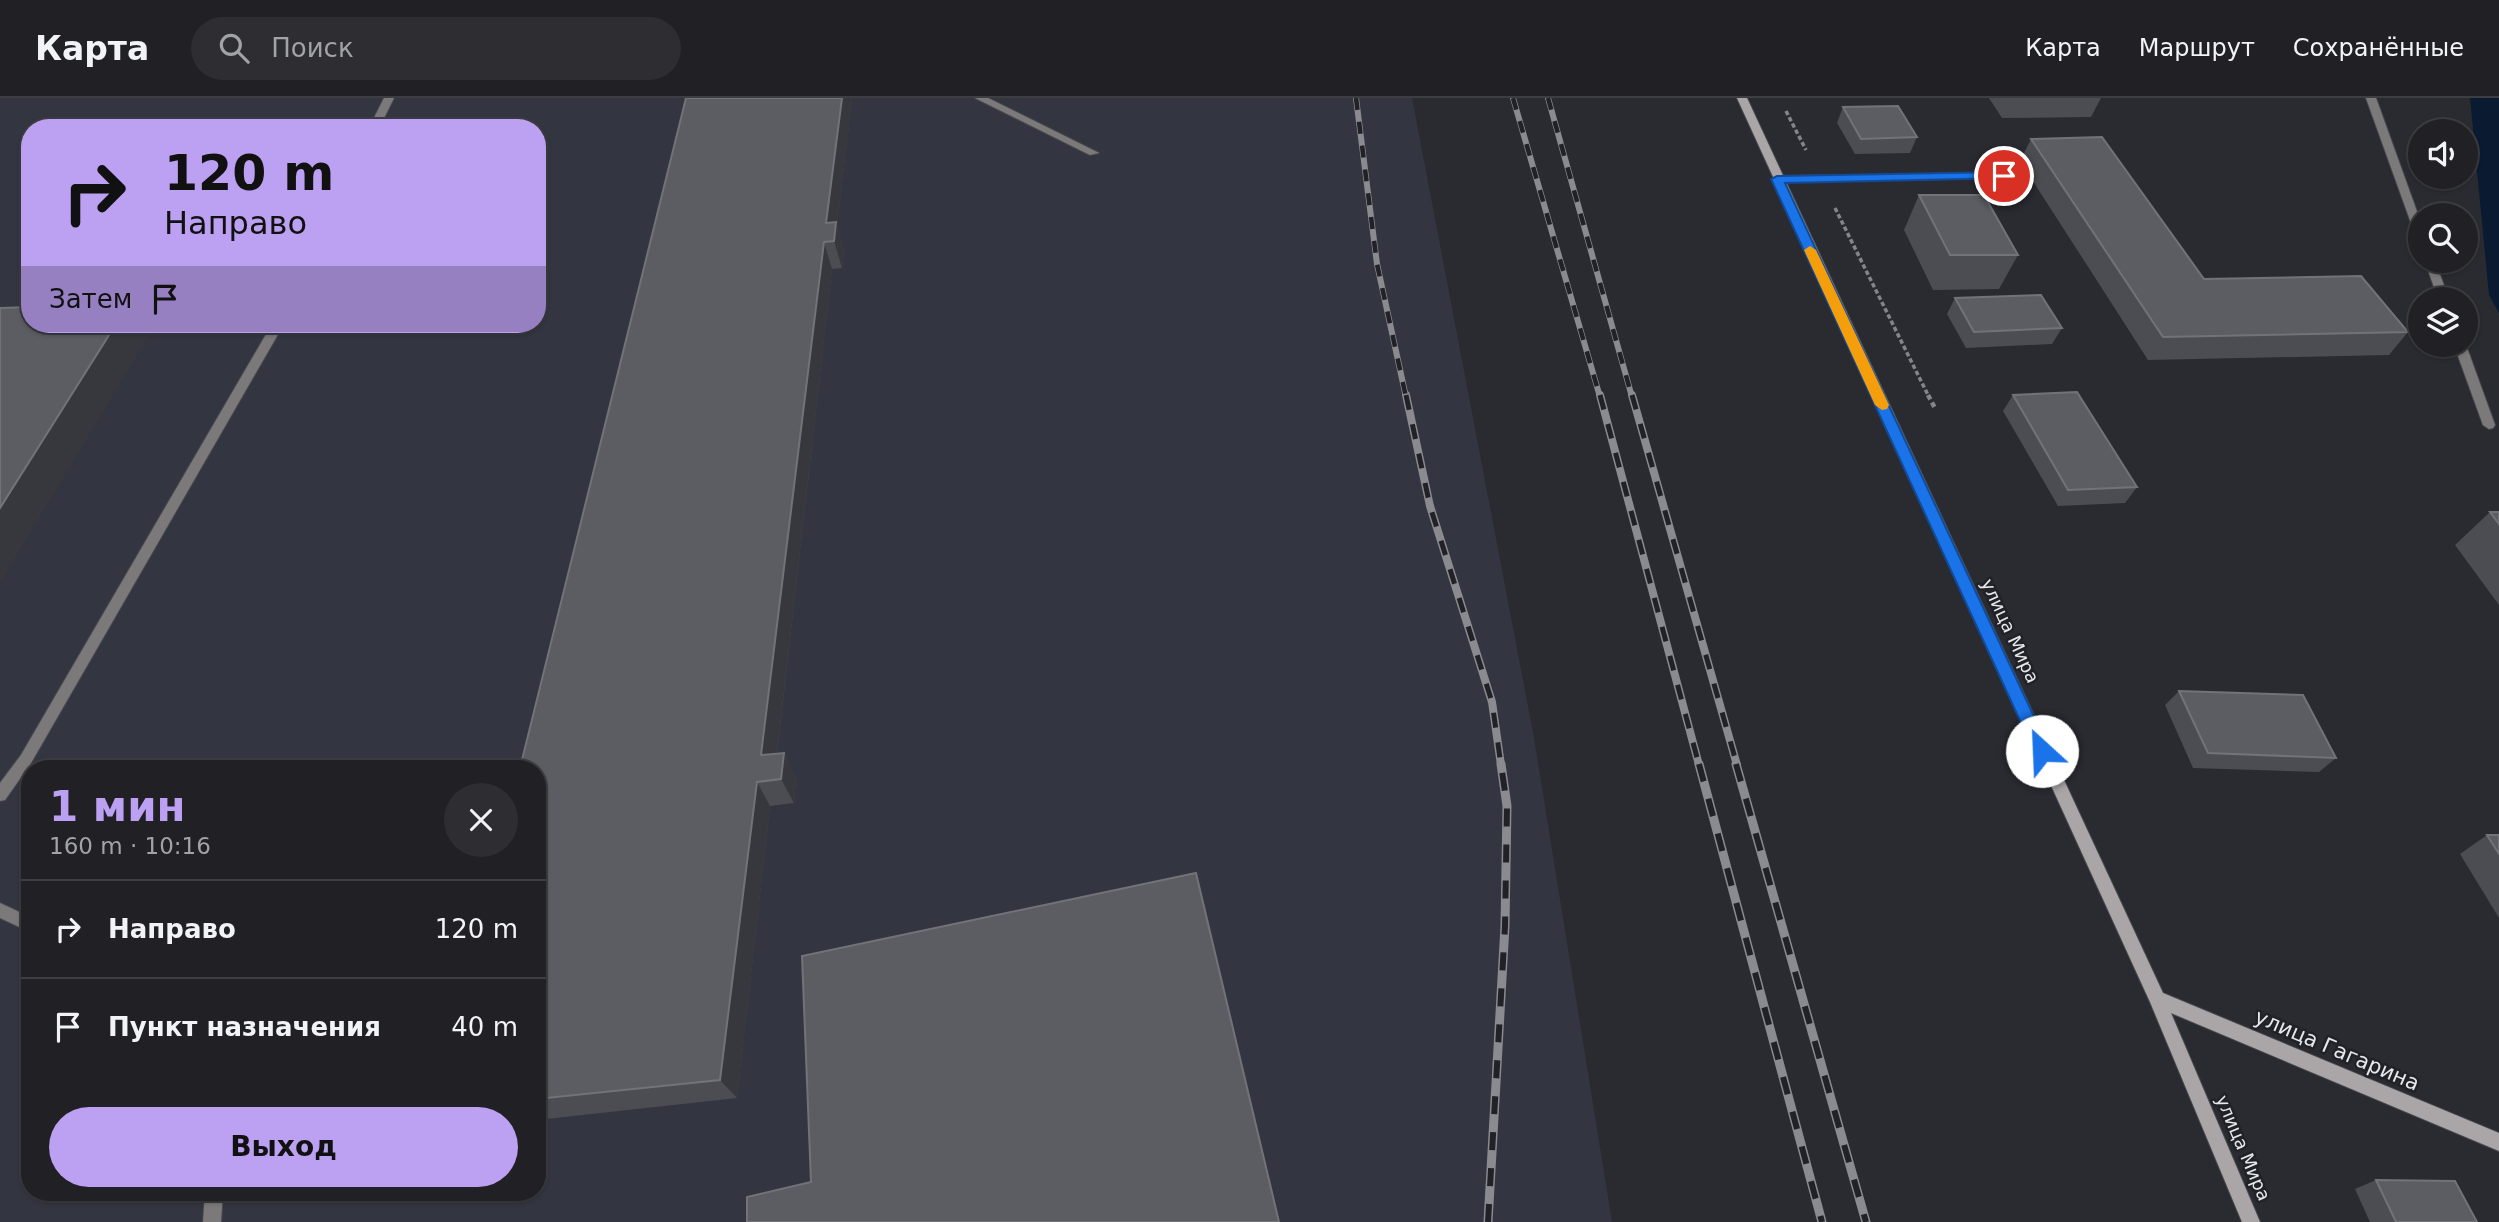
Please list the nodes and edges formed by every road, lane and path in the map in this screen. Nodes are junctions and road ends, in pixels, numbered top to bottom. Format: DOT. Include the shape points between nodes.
graph roads {
  1 [pos="389,98"];
  2 [pos="980,98"];
  3 [pos="1742,98"];
  4 [pos="2371,98"];
  5 [pos="1786,110"];
  6 [pos="378,119"];
  7 [pos="1094,153"];
  8 [pos="2004,176"];
  9 [pos="1777,179"];
  10 [pos="1820,179"];
  11 [pos="2409,203"];
  12 [pos="273,333"];
  13 [pos="2464,357"];
  14 [pos="1936,410"];
  15 [pos="2489,425"];
  16 [pos="25,760"];
  17 [pos="21,766"];
  18 [pos="0,795"];
  19 [pos="0,910"];
  20 [pos="21,920"];
  21 [pos="2157,999"];
  22 [pos="2499,1142"];
  23 [pos="214,1201"];
  24 [pos="212,1222"];
  25 [pos="2251,1222"];
  1 -- 6 [label="street"];
  2 -- 7 [label="street"];
  3 -- 9 [label="street, улица Мира"];
  4 -- 11 [label="street"];
  5 -- 10 [label="path"];
  8 -- 10 [label="street"];
  9 -- 10 [label="street"];
  9 -- 21 [label="street, улица Мира"];
  10 -- 14 [label="path"];
  12 -- 16 [label="street"];
  13 -- 15 [label="street"];
  17 -- 18 [label="street"];
  19 -- 20 [label="street"];
  21 -- 22 [label="street, улица Гагарина"];
  21 -- 25 [label="street, улица Мира"];
  23 -- 24 [label="street"];
}
